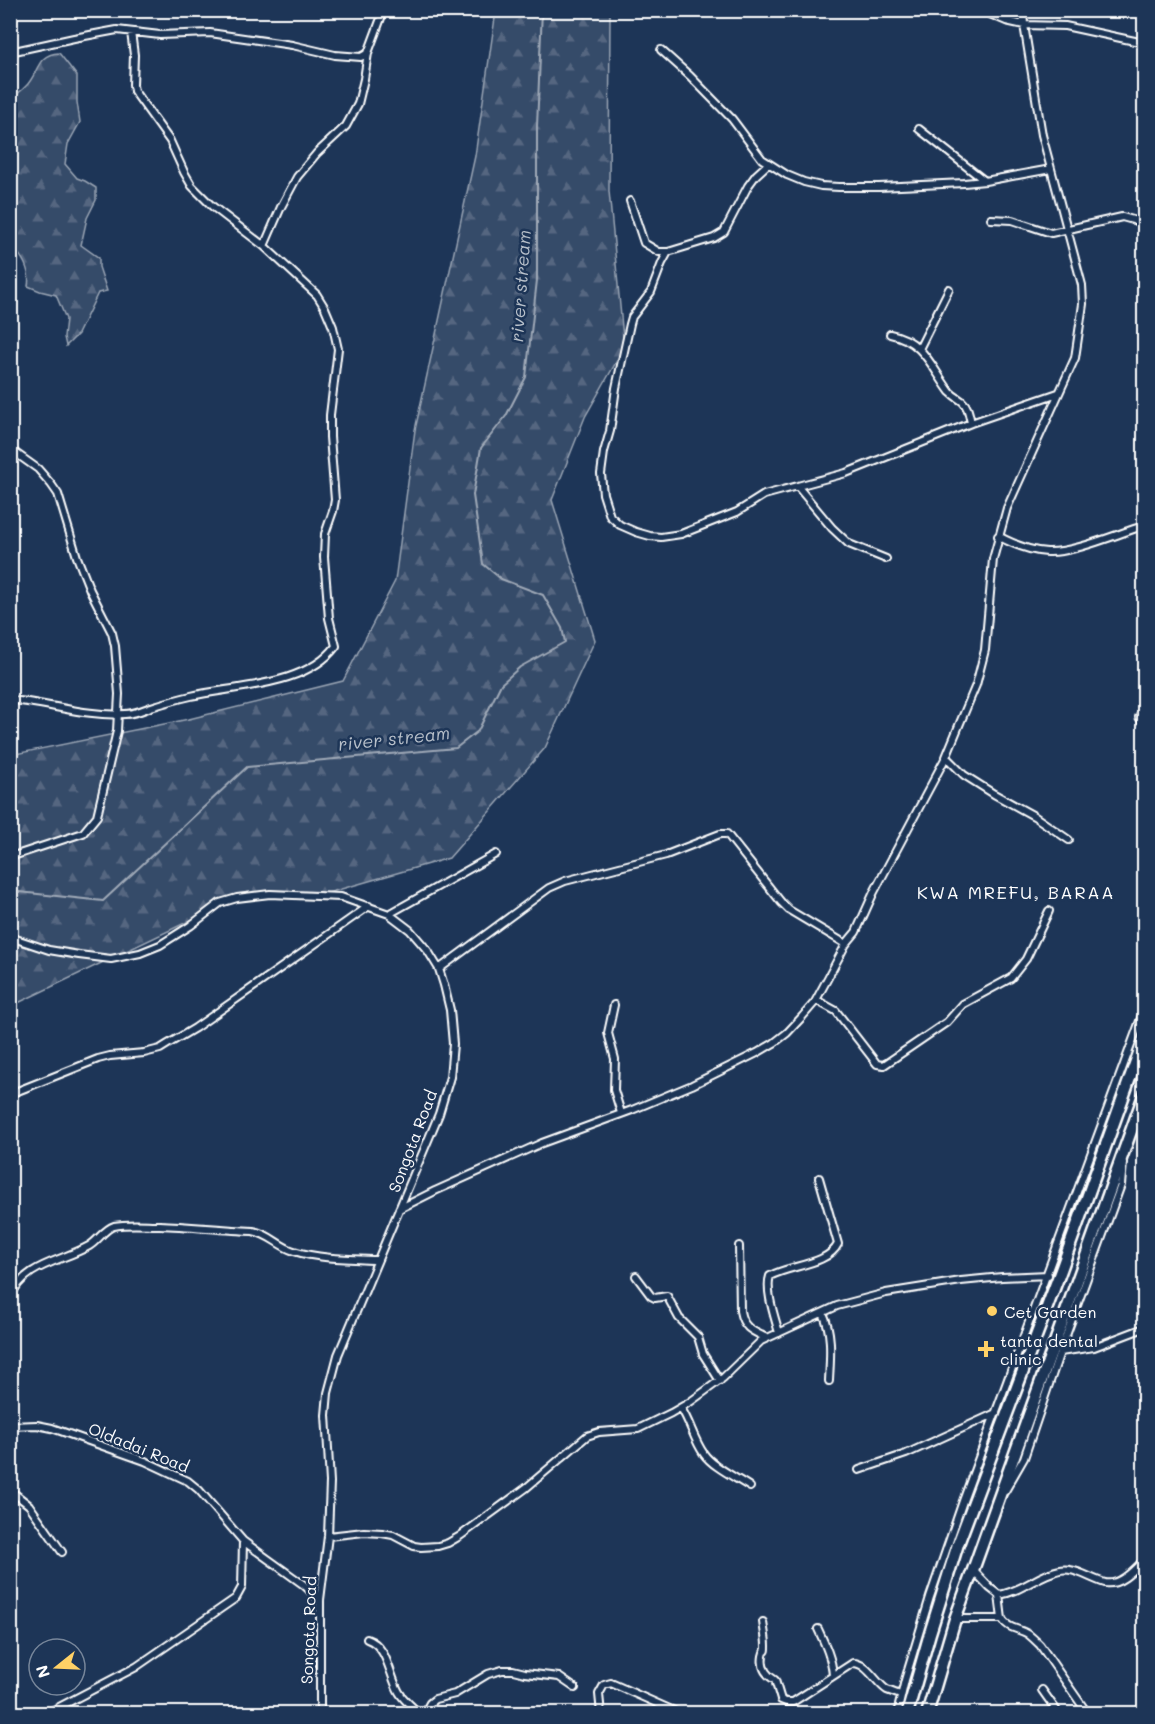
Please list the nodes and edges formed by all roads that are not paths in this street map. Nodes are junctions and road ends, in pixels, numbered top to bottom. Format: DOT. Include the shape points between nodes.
graph roads {
  1 [pos="384,10"];
  2 [pos="980,10"];
  3 [pos="1023,10"];
  4 [pos="1024,25"];
  5 [pos="131,32"];
  6 [pos="1144,43"];
  7 [pos="661,50"];
  8 [pos="10,52"];
  9 [pos="368,53"];
  10 [pos="919,129"];
  11 [pos="768,164"];
  12 [pos="1051,169"];
  13 [pos="986,181"];
  14 [pos="630,201"];
  15 [pos="991,219"];
  16 [pos="1144,223"];
  17 [pos="1067,231"];
  18 [pos="264,246"];
  19 [pos="669,252"];
  20 [pos="949,289"];
  21 [pos="890,334"];
  22 [pos="919,349"];
  23 [pos="1058,393"];
  24 [pos="971,423"];
  25 [pos="10,449"];
  26 [pos="798,487"];
  27 [pos="1144,527"];
  28 [pos="999,536"];
  29 [pos="886,559"];
  30 [pos="10,700"];
  31 [pos="118,714"];
  32 [pos="1139,717"];
  33 [pos="1144,723"];
  34 [pos="946,756"];
  35 [pos="1069,840"];
  36 [pos="496,854"];
  37 [pos="10,856"];
  38 [pos="369,906"];
  39 [pos="1049,911"];
  40 [pos="389,914"];
  41 [pos="10,937"];
  42 [pos="846,944"];
  43 [pos="440,969"];
  44 [pos="816,1000"];
  45 [pos="614,1005"];
  46 [pos="1144,1010"];
  47 [pos="1144,1040"];
  48 [pos="1124,1092"];
  49 [pos="10,1094"];
  50 [pos="1144,1098"];
  51 [pos="621,1113"];
  52 [pos="1105,1146"];
  53 [pos="1124,1155"];
  54 [pos="819,1178"];
  55 [pos="399,1209"];
  56 [pos="739,1246"];
  57 [pos="378,1260"];
  58 [pos="1048,1275"];
  59 [pos="636,1276"];
  60 [pos="10,1298"];
  61 [pos="823,1313"];
  62 [pos="1144,1328"];
  63 [pos="778,1333"];
  64 [pos="767,1338"];
  65 [pos="1060,1352"];
  66 [pos="720,1381"];
  67 [pos="829,1381"];
  68 [pos="681,1408"];
  69 [pos="996,1413"];
  70 [pos="10,1426"];
  71 [pos="859,1470"];
  72 [pos="750,1486"];
  73 [pos="10,1490"];
  74 [pos="998,1501"];
  75 [pos="328,1536"];
  76 [pos="243,1541"];
  77 [pos="62,1552"];
  78 [pos="1144,1560"];
  79 [pos="972,1570"];
  80 [pos="999,1594"];
  81 [pos="320,1600"];
  82 [pos="955,1619"];
  83 [pos="1002,1619"];
  84 [pos="763,1622"];
  85 [pos="818,1629"];
  86 [pos="367,1639"];
  87 [pos="833,1675"];
  88 [pos="574,1688"];
  89 [pos="1042,1690"];
  90 [pos="901,1695"];
  91 [pos="46,1713"];
  92 [pos="320,1713"];
  93 [pos="422,1713"];
  94 [pos="601,1713"];
  95 [pos="681,1713"];
  96 [pos="897,1713"];
  97 [pos="907,1713"];
  98 [pos="927,1713"];
  99 [pos="1059,1713"];
  100 [pos="1088,1713"];
  1 -- 9 [label="street"];
  2 -- 4 [label="street"];
  3 -- 4 [label="street"];
  4 -- 6 [label="street" via="1065,26"];
  4 -- 12 [label="street"];
  5 -- 8 [label="street" via="117,30"];
  5 -- 9 [label="street" via="210,33 335,55 361,57"];
  5 -- 18 [label="street" via="134,91 170,141 192,186"];
  7 -- 11 [label="street" via="732,119"];
  9 -- 18 [label="street" via="358,104 346,126 297,177"];
  10 -- 13 [label="street"];
  11 -- 13 [label="street" via="821,186"];
  11 -- 19 [label="street" via="748,186 724,232"];
  12 -- 13 [label="street"];
  12 -- 17 [label="street"];
  14 -- 19 [label="street" via="645,245"];
  15 -- 17 [label="street" via="1012,220 1048,233"];
  16 -- 17 [label="street" via="1122,217"];
  17 -- 23 [label="street" via="1082,285 1083,304 1075,358"];
  18 -- 31 [label="street" via="317,295 336,336 330,415 335,500 325,534 324,557 329,618 336,646 310,668 282,679"];
  19 -- 26 [label="street" via="651,292 632,317 628,332 601,474 610,516 620,525 650,536 681,534 737,512 764,495"];
  20 -- 22 [label="street"];
  21 -- 22 [label="street" via="903,337"];
  22 -- 24 [label="street" via="951,393 965,404"];
  23 -- 24 [label="street"];
  23 -- 28 [label="street" via="1007,508"];
  24 -- 26 [label="street" via="846,473"];
  25 -- 31 [label="street" via="38,469 58,495 77,557 112,633"];
  26 -- 29 [label="street" via="841,538"];
  27 -- 28 [label="street" via="1047,552 1025,548"];
  28 -- 34 [label="street" via="982,665"];
  30 -- 31 [label="street"];
  31 -- 37 [label="street" via="114,750 97,816 83,833"];
  32 -- 33 [label="street"];
  34 -- 35 [label="street" via="964,775"];
  34 -- 42 [label="street" via="856,933"];
  36 -- 40 [label="street"];
  38 -- 40 [label="street, Songota Road"];
  38 -- 41 [label="street, Songota Road" via="341,897 270,894 237,898 220,903 160,945 111,958 49,950"];
  38 -- 49 [label="street" via="195,1028 159,1048 98,1059"];
  39 -- 44 [label="street" via="1026,959 1011,978 963,1004 947,1022 884,1065 876,1064 836,1011"];
  40 -- 43 [label="street, Songota Road" via="410,930"];
  42 -- 43 [label="street" via="789,910 731,839 720,834 666,855 549,888"];
  42 -- 44 [label="street"];
  43 -- 55 [label="street, Songota Road" via="452,1029 450,1077 439,1114"];
  44 -- 51 [label="street" via="787,1033 757,1053 692,1085"];
  45 -- 51 [label="street" via="608,1033 615,1059 614,1090"];
  46 -- 58 [label="street"];
  47 -- 48 [label="highway"];
  48 -- 50 [label="highway"];
  48 -- 52 [label="highway"];
  50 -- 53 [label="highway"];
  51 -- 55 [label="street" via="542,1143"];
  52 -- 53 [label="highway"];
  52 -- 97 [label="highway" via="958,1544"];
  53 -- 65 [label="street" via="1121,1185"];
  53 -- 74 [label="highway"];
  54 -- 63 [label="street" via="838,1244 819,1259 770,1276"];
  55 -- 57 [label="street, Songota Road"];
  56 -- 64 [label="street" via="741,1318 746,1326"];
  57 -- 60 [label="street" via="297,1252 265,1233 253,1231 145,1224 115,1226 90,1246 32,1271 19,1282"];
  57 -- 75 [label="street, Songota Road" via="338,1355 328,1393"];
  58 -- 61 [label="street" via="1002,1276 886,1293"];
  58 -- 69 [label="street"];
  59 -- 66 [label="street" via="654,1298 667,1296 679,1318 698,1337 703,1354"];
  61 -- 63 [label="street"];
  61 -- 67 [label="street" via="830,1336"];
  62 -- 65 [label="street" via="1094,1347"];
  63 -- 64 [label="street"];
  64 -- 66 [label="street"];
  65 -- 74 [label="street" via="1024,1458"];
  66 -- 68 [label="street"];
  68 -- 72 [label="street" via="708,1458"];
  68 -- 75 [label="street" via="638,1429 587,1436 526,1488 460,1536 438,1546 414,1546 382,1533"];
  69 -- 71 [label="street" via="906,1454"];
  69 -- 90 [label="street" via="930,1597"];
  70 -- 76 [label="street, Oldadai Road" via="52,1428 176,1474 199,1490"];
  73 -- 77 [label="street" via="29,1505"];
  74 -- 79 [label="highway"];
  75 -- 81 [label="street, Songota Road"];
  76 -- 81 [label="street, Oldadai Road"];
  76 -- 91 [label="street" via="242,1587 236,1599 136,1667"];
  78 -- 80 [label="street" via="1115,1583 1063,1569"];
  79 -- 80 [label="street"];
  79 -- 82 [label="highway"];
  80 -- 83 [label="street"];
  81 -- 92 [label="street, Songota Road"];
  82 -- 83 [label="street"];
  82 -- 98 [label="highway"];
  83 -- 100 [label="street" via="1040,1645"];
  84 -- 87 [label="street" via="764,1670 775,1680 781,1700 793,1702"];
  85 -- 87 [label="street"];
  86 -- 93 [label="street" via="386,1658 400,1693"];
  87 -- 90 [label="street" via="858,1663 888,1690"];
  88 -- 93 [label="street" via="559,1677 502,1670 455,1694 435,1699"];
  89 -- 99 [label="street"];
  90 -- 96 [label="street"];
  94 -- 95 [label="street" via="599,1694 604,1685 611,1683"];
}
